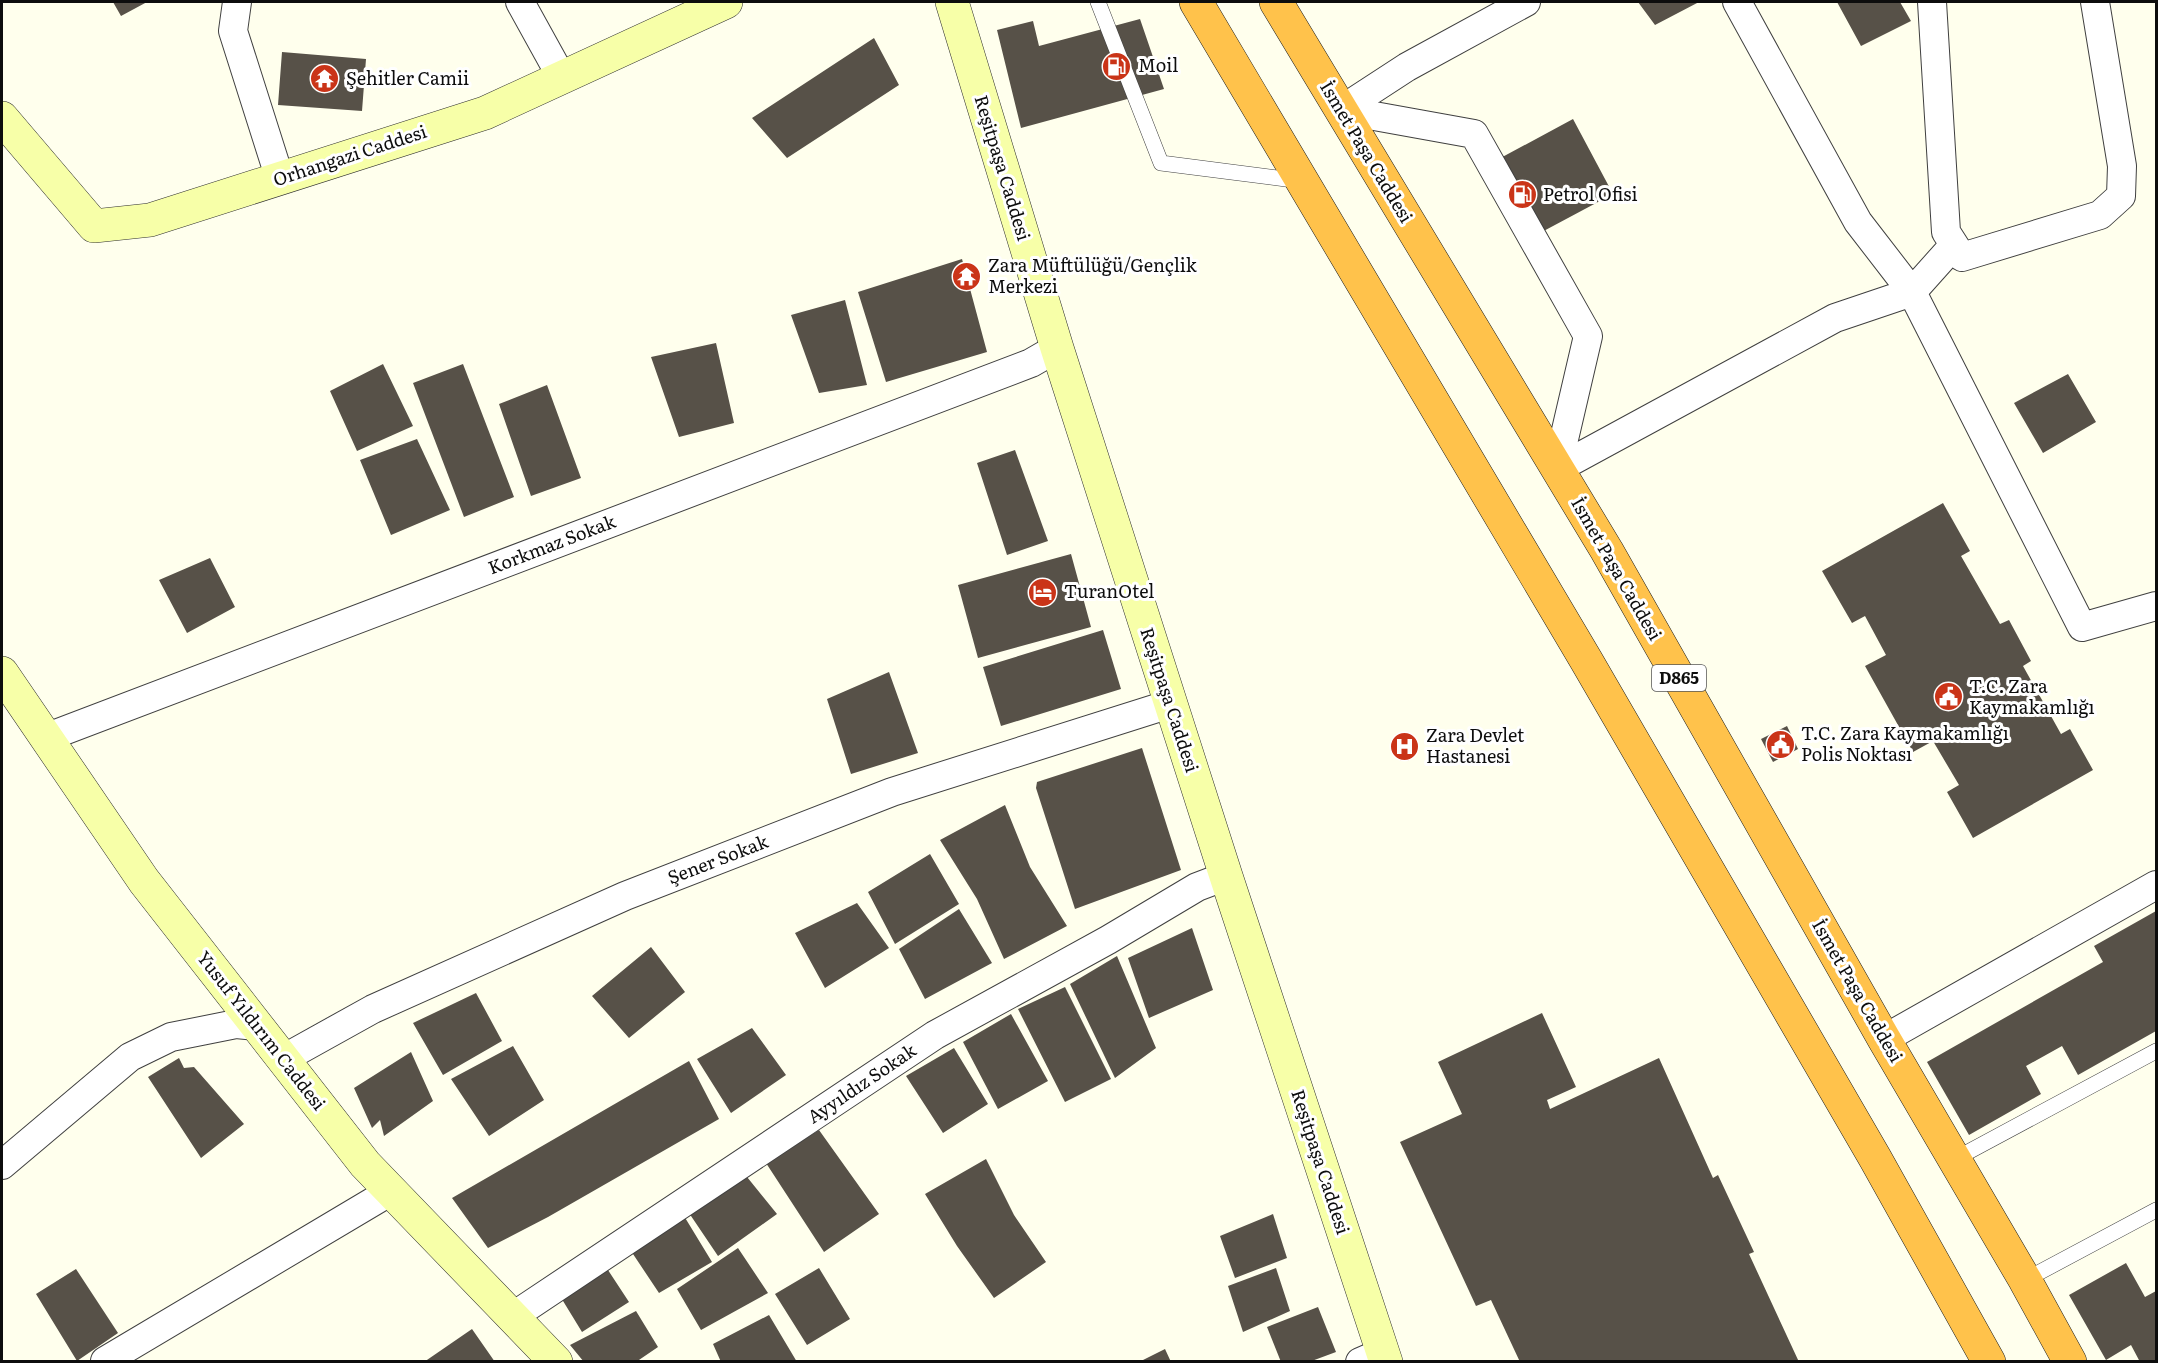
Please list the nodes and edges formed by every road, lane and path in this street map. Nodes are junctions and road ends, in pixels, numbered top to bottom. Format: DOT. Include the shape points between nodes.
graph roads {
  1 [pos="237,2"];
  2 [pos="520,2"];
  3 [pos="726,2"];
  4 [pos="952,2"];
  5 [pos="1098,2"];
  6 [pos="1196,2"];
  7 [pos="1276,2"];
  8 [pos="1526,2"];
  9 [pos="1737,2"];
  10 [pos="1932,2"];
  11 [pos="2095,2"];
  12 [pos="562,78"];
  13 [pos="1341,110"];
  14 [pos="2,118"];
  15 [pos="280,179"];
  16 [pos="1301,181"];
  17 [pos="1954,245"];
  18 [pos="1912,292"];
  19 [pos="1057,348"];
  20 [pos="1557,469"];
  21 [pos="2157,606"];
  22 [pos="2,673"];
  23 [pos="1170,704"];
  24 [pos="45,738"];
  25 [pos="1226,876"];
  26 [pos="2157,885"];
  27 [pos="257,1026"];
  28 [pos="1884,1039"];
  29 [pos="2157,1051"];
  30 [pos="283,1059"];
  31 [pos="1955,1159"];
  32 [pos="2,1165"];
  33 [pos="391,1191"];
  34 [pos="2157,1210"];
  35 [pos="2025,1280"];
  36 [pos="512,1317"];
  37 [pos="1376,1358"];
  38 [pos="105,1360"];
  39 [pos="556,1362"];
  40 [pos="1989,1362"];
  41 [pos="2070,1362"];
  1 -- 15 [label="street" via="233,31"];
  2 -- 12 [label="street"];
  3 -- 12 [label="main road, Orhangazi Caddesi"];
  4 -- 19 [label="main road, Reşitpaşa Caddesi"];
  5 -- 16 [label="lane" via="1161,163"];
  6 -- 16 [label="highway"];
  7 -- 13 [label="highway, İsmet Paşa Caddesi / D865"];
  8 -- 13 [label="street" via="1407,67"];
  9 -- 18 [label="street" via="1858,222"];
  10 -- 17 [label="street" via="1946,231"];
  11 -- 17 [label="street" via="2122,166 2121,196 2100,215 2042,233 1962,256"];
  12 -- 15 [label="main road, Orhangazi Caddesi" via="485,113"];
  13 -- 20 [label="highway, İsmet Paşa Caddesi / D865"];
  13 -- 20 [label="street" via="1474,134 1588,336"];
  14 -- 15 [label="main road, Orhangazi Caddesi" via="94,226 150,220"];
  16 -- 40 [label="highway" via="1586,660"];
  17 -- 18 [label="street"];
  18 -- 20 [label="street" via="1835,318"];
  18 -- 21 [label="street" via="2082,627"];
  19 -- 23 [label="main road, Reşitpaşa Caddesi"];
  19 -- 24 [label="street, Korkmaz Sokak" via="1020,367"];
  20 -- 28 [label="highway, İsmet Paşa Caddesi / D865"];
  22 -- 24 [label="main road, Yusuf Yıldırım Caddesi"];
  23 -- 25 [label="main road, Reşitpaşa Caddesi"];
  23 -- 30 [label="street, Şener Sokak" via="892,792 636,892 374,1009"];
  24 -- 27 [label="main road, Yusuf Yıldırım Caddesi" via="144,881"];
  25 -- 36 [label="street, Ayyıldız Sokak" via="1197,887 935,1035"];
  25 -- 37 [label="main road, Reşitpaşa Caddesi"];
  26 -- 28 [label="street"];
  27 -- 30 [label="main road, Yusuf Yıldırım Caddesi"];
  27 -- 32 [label="street" via="237,1024 171,1037 130,1057"];
  28 -- 31 [label="highway, İsmet Paşa Caddesi / D865"];
  29 -- 31 [label="lane"];
  30 -- 33 [label="main road, Yusuf Yıldırım Caddesi" via="365,1164"];
  31 -- 35 [label="highway, İsmet Paşa Caddesi / D865"];
  33 -- 36 [label="main road, Yusuf Yıldırım Caddesi"];
  33 -- 38 [label="street"];
  34 -- 35 [label="lane"];
  35 -- 41 [label="highway, İsmet Paşa Caddesi / D865"];
  36 -- 39 [label="main road, Yusuf Yıldırım Caddesi"];
}
